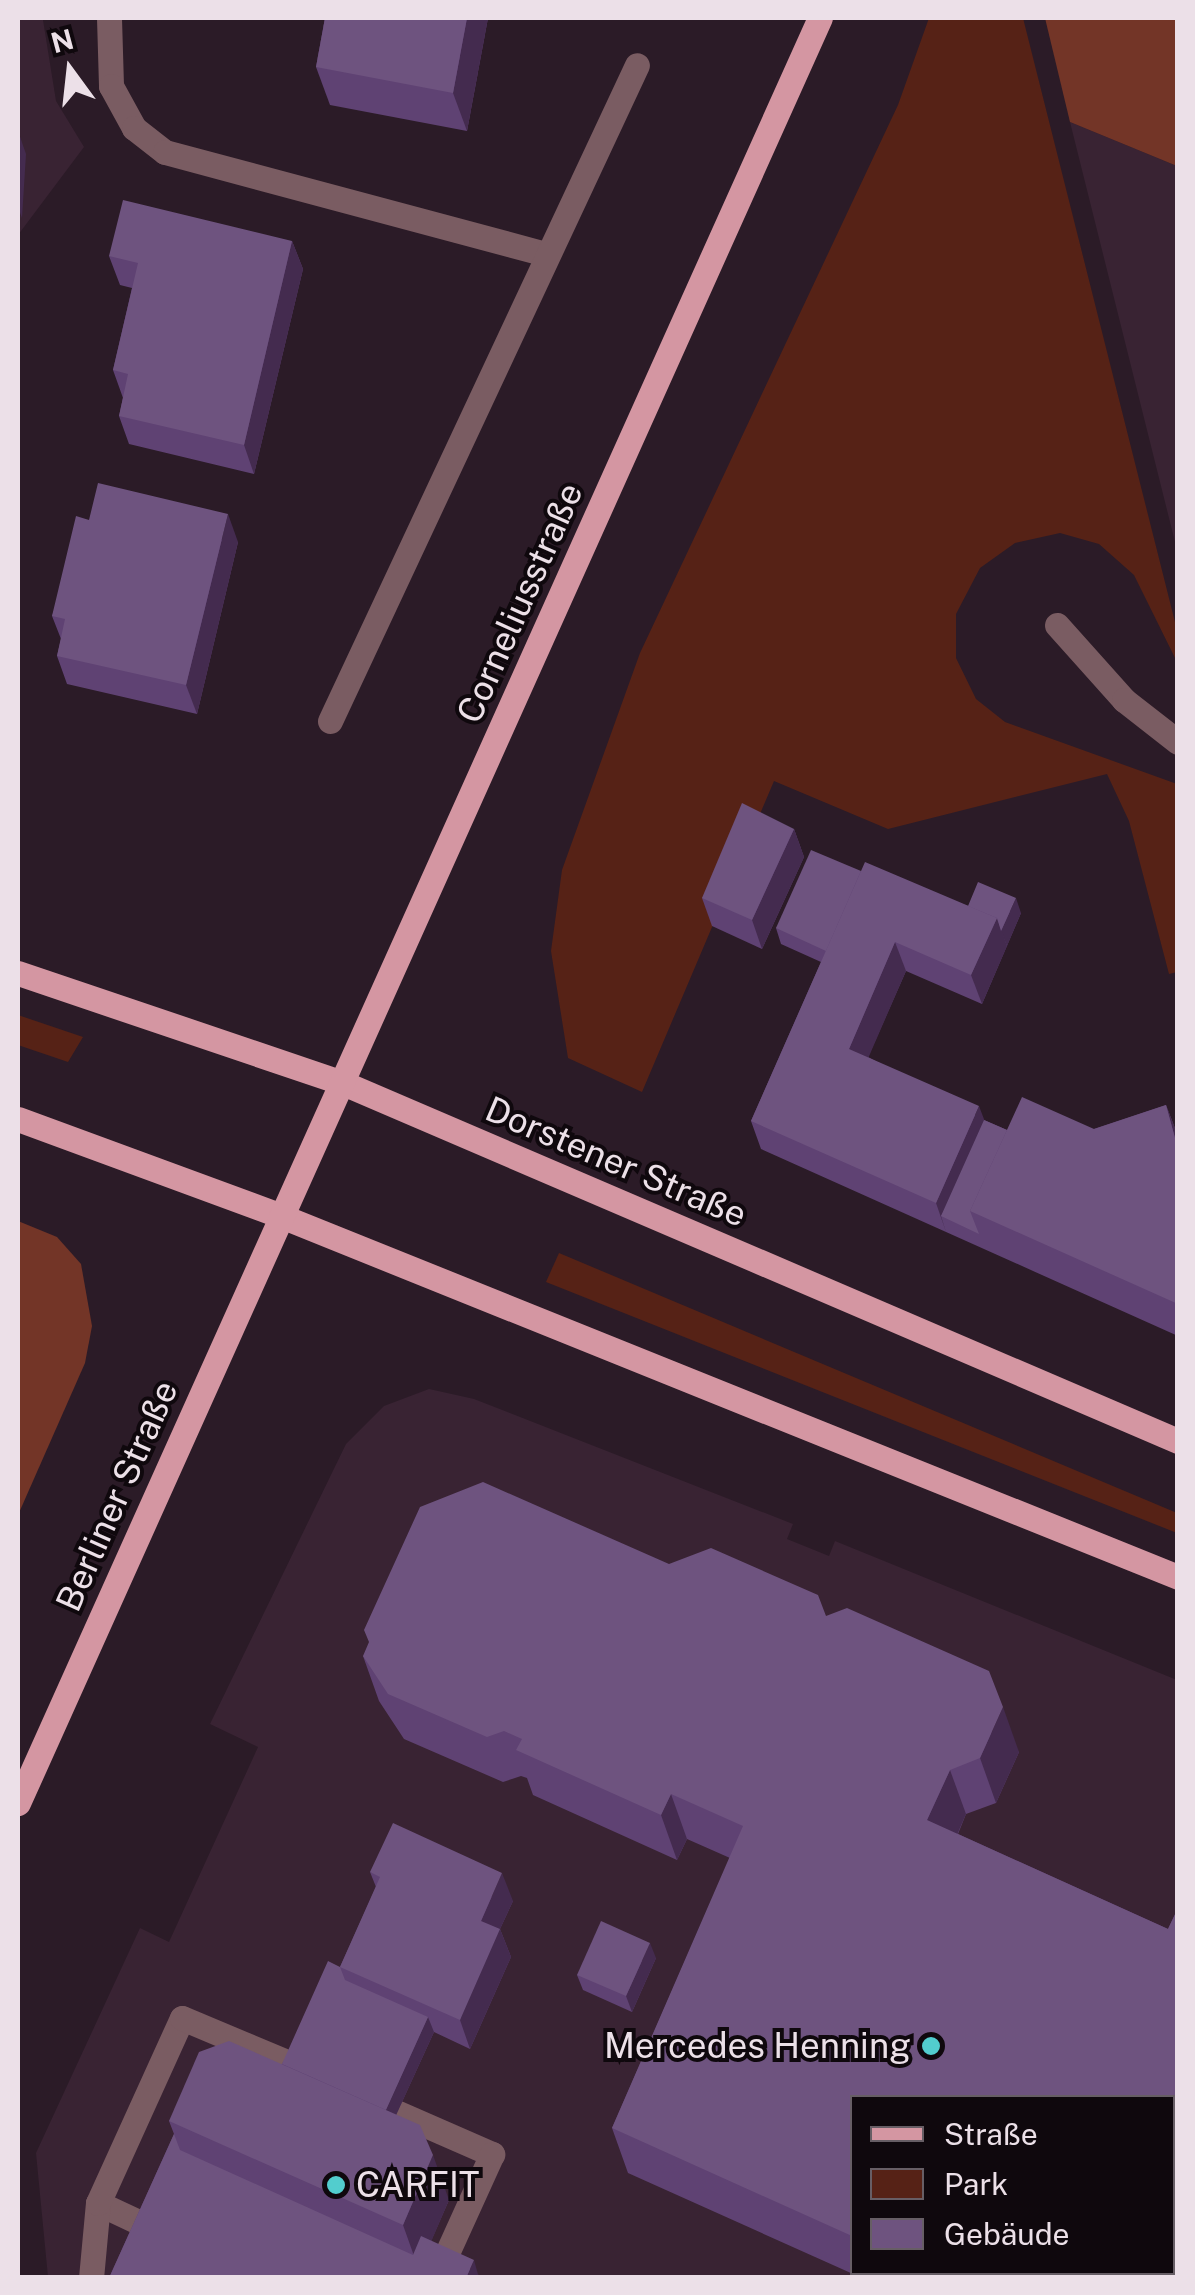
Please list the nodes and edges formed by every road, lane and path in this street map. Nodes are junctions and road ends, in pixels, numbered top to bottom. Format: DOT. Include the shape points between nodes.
graph roads {
  1 [pos="108,18"];
  2 [pos="820,18"];
  3 [pos="637,65"];
  4 [pos="547,254"];
  5 [pos="1057,626"];
  6 [pos="330,721"];
  7 [pos="1178,742"];
  8 [pos="18,974"];
  9 [pos="343,1084"];
  10 [pos="18,1119"];
  11 [pos="280,1216"];
  12 [pos="1178,1441"];
  13 [pos="1178,1577"];
  14 [pos="18,1804"];
  15 [pos="294,2065"];
  16 [pos="398,2112"];
  17 [pos="98,2203"];
  18 [pos="145,2225"];
  19 [pos="444,2260"];
  20 [pos="91,2278"];
  1 -- 4 [label="street" via="111,86 134,128 165,152"];
  2 -- 9 [label="main road, Corneliusstraße"];
  3 -- 4 [label="street"];
  4 -- 6 [label="street"];
  5 -- 7 [label="street" via="1124,700"];
  8 -- 9 [label="main road, Dorstener Straße"];
  9 -- 11 [label="main road, Corneliusstraße"];
  9 -- 12 [label="main road, Dorstener Straße"];
  10 -- 11 [label="main road"];
  11 -- 13 [label="main road"];
  11 -- 14 [label="main road, Berliner Straße"];
  15 -- 17 [label="street" via="182,2018"];
  16 -- 19 [label="street" via="492,2154"];
  17 -- 18 [label="street"];
  17 -- 20 [label="street"];
}
